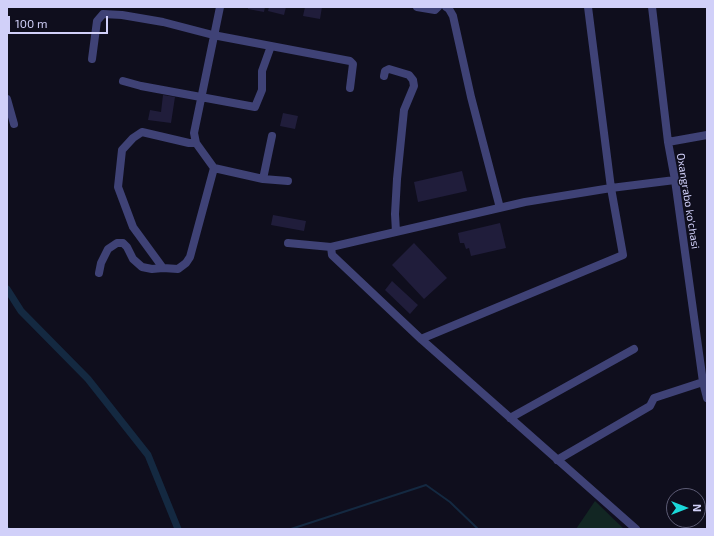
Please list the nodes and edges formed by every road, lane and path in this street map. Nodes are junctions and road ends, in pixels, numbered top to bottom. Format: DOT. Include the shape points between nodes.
graph roads {
  1 [pos="129,7"];
  2 [pos="220,7"];
  3 [pos="417,7"];
  4 [pos="438,7"];
  5 [pos="446,7"];
  6 [pos="588,7"];
  7 [pos="652,7"];
  8 [pos="131,16"];
  9 [pos="213,35"];
  10 [pos="271,46"];
  11 [pos="92,59"];
  12 [pos="384,76"];
  13 [pos="123,81"];
  14 [pos="350,88"];
  15 [pos="201,97"];
  16 [pos="7,99"];
  17 [pos="14,124"];
  18 [pos="707,135"];
  19 [pos="272,136"];
  20 [pos="668,142"];
  21 [pos="196,143"];
  22 [pos="214,168"];
  23 [pos="263,179"];
  24 [pos="675,180"];
  25 [pos="288,181"];
  26 [pos="612,188"];
  27 [pos="500,208"];
  28 [pos="396,232"];
  29 [pos="288,243"];
  30 [pos="331,247"];
  31 [pos="163,268"];
  32 [pos="99,273"];
  33 [pos="421,338"];
  34 [pos="634,349"];
  35 [pos="703,382"];
  36 [pos="707,398"];
  37 [pos="510,418"];
  38 [pos="557,460"];
  39 [pos="636,529"];
  1 -- 8 [label="street"];
  2 -- 9 [label="street"];
  3 -- 4 [label="street" via="435,10"];
  5 -- 27 [label="street" via="452,16"];
  6 -- 26 [label="street"];
  7 -- 20 [label="street, Oxangrabo ko'chasi"];
  8 -- 9 [label="street"];
  8 -- 11 [label="street" via="103,14 97,21"];
  9 -- 10 [label="street"];
  9 -- 15 [label="street"];
  10 -- 14 [label="street" via="350,61 353,64"];
  10 -- 15 [label="street" via="262,71 262,90 255,107"];
  12 -- 28 [label="street" via="385,71 389,69 409,74 414,86 404,110 396,179"];
  13 -- 15 [label="street"];
  15 -- 21 [label="street" via="194,132"];
  16 -- 17 [label="street"];
  18 -- 20 [label="street"];
  19 -- 23 [label="street"];
  20 -- 24 [label="street, Oxangrabo ko'chasi"];
  21 -- 22 [label="street"];
  21 -- 31 [label="street" via="142,132 122,150 118,187 133,227"];
  22 -- 23 [label="street"];
  22 -- 31 [label="street" via="190,257 186,264 178,269"];
  23 -- 25 [label="street"];
  24 -- 26 [label="street"];
  24 -- 35 [label="street, Oxangrabo ko'chasi"];
  26 -- 27 [label="street"];
  26 -- 33 [label="street" via="623,255"];
  27 -- 28 [label="street"];
  28 -- 30 [label="street"];
  29 -- 30 [label="street"];
  30 -- 33 [label="street" via="332,255"];
  31 -- 32 [label="street" via="142,267 133,259 123,243 117,243 108,249"];
  33 -- 37 [label="street"];
  34 -- 37 [label="street"];
  35 -- 36 [label="street, Oxangrabo ko'chasi"];
  35 -- 38 [label="street" via="654,398 650,406"];
  37 -- 38 [label="street"];
  38 -- 39 [label="street"];
}
